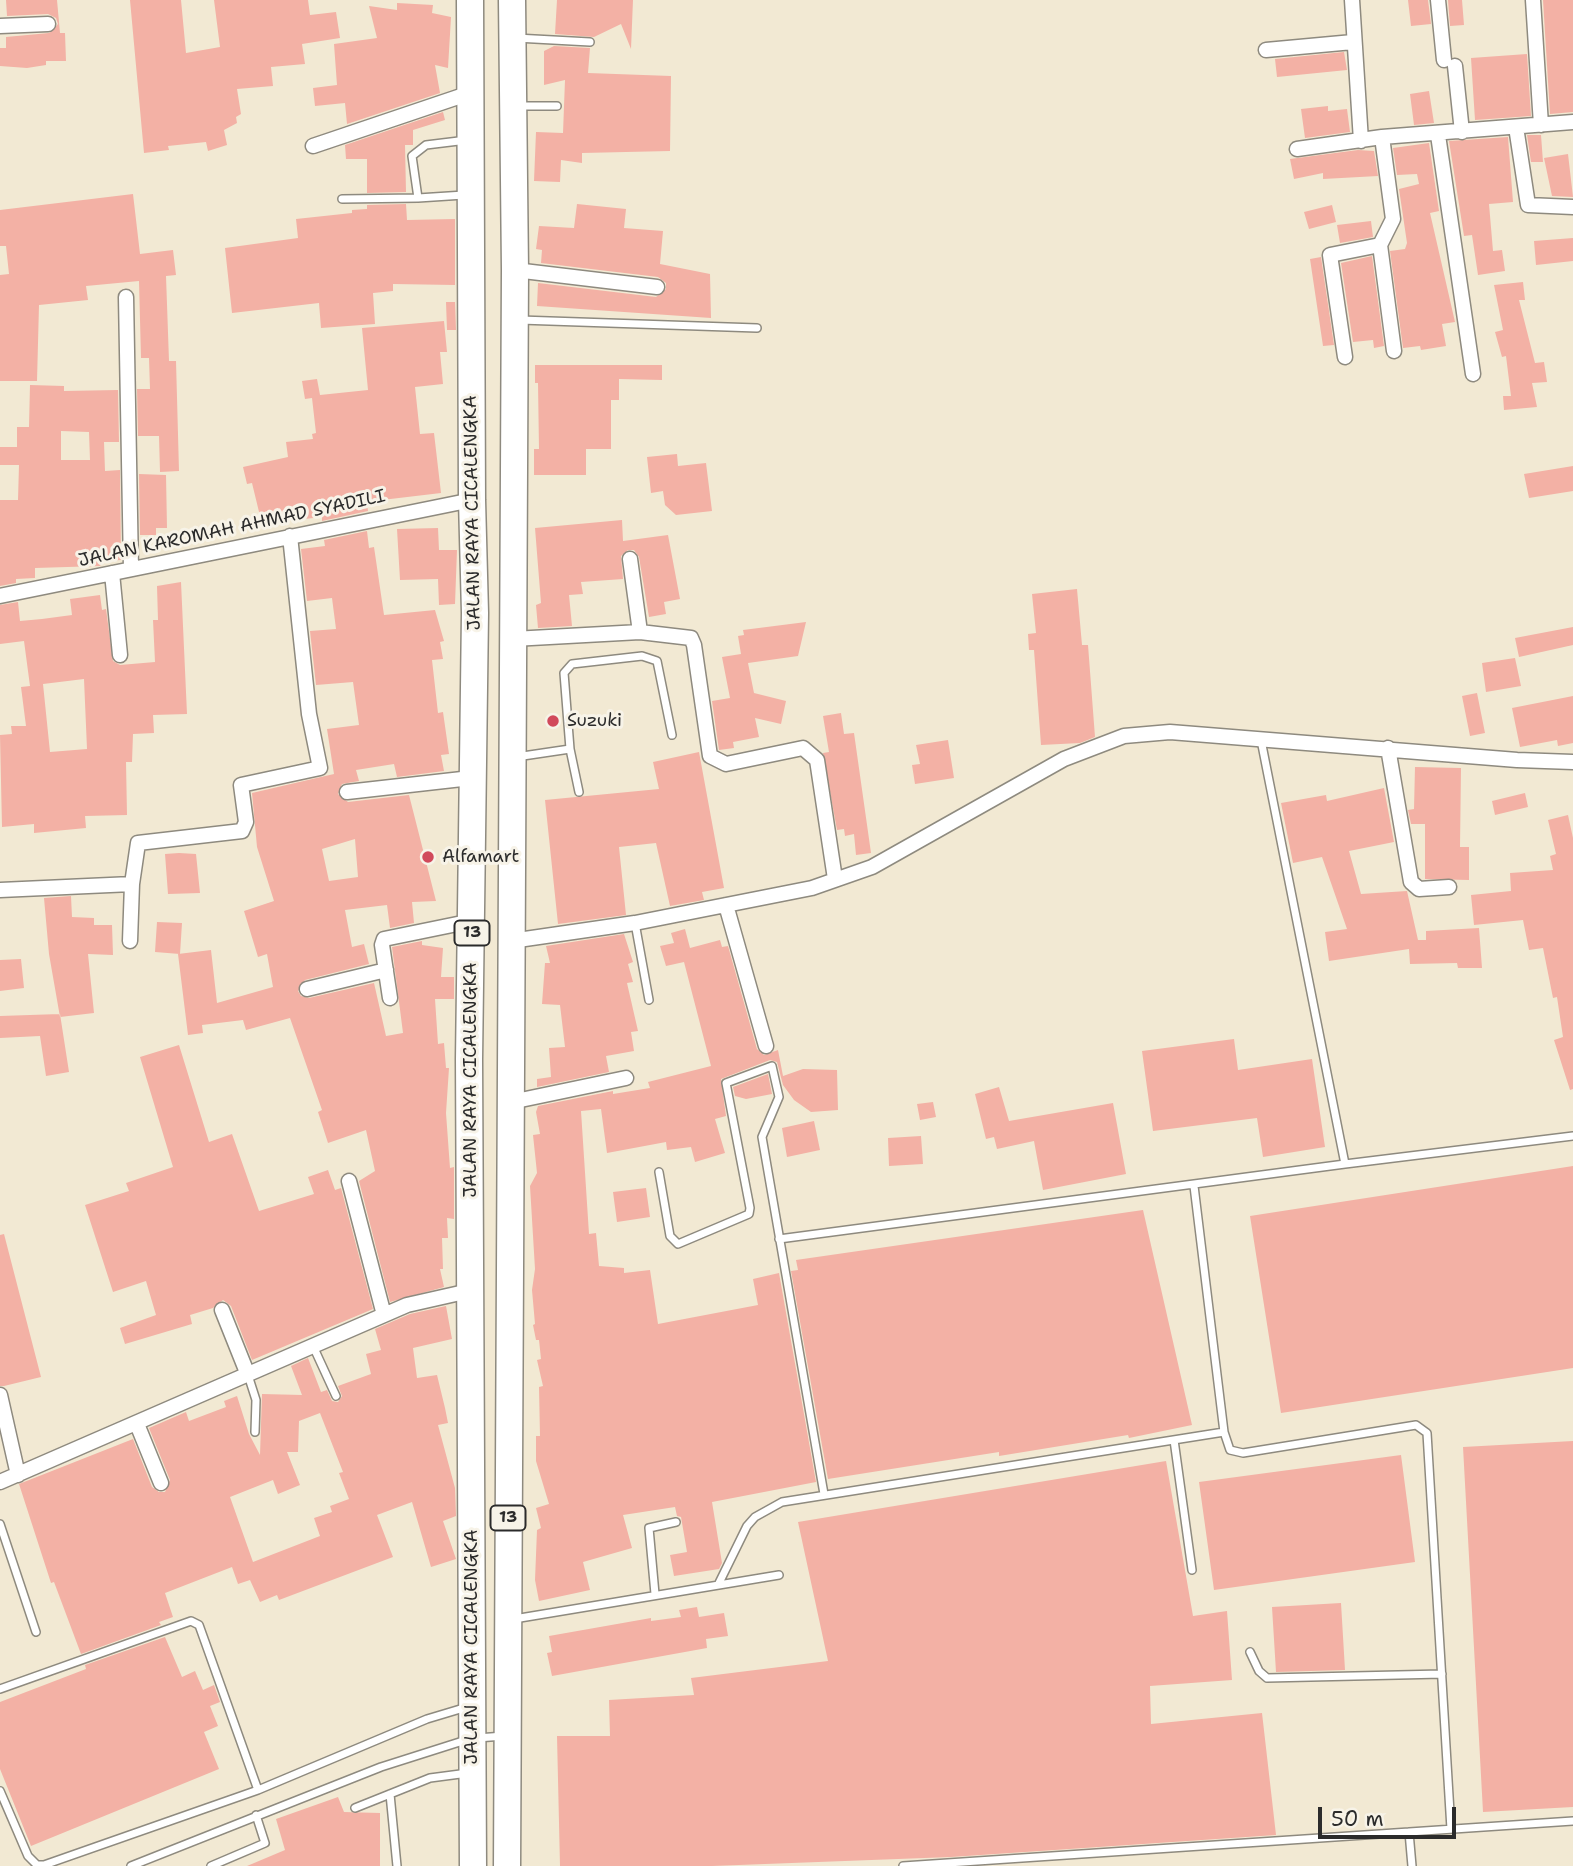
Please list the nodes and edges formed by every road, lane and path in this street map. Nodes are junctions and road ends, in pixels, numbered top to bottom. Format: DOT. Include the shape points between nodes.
graph roads {
  1 [pos="470,0"];
  2 [pos="512,0"];
  3 [pos="1352,0"];
  4 [pos="1438,0"];
  5 [pos="1532,0"];
  6 [pos="48,24"];
  7 [pos="0,26"];
  8 [pos="512,38"];
  9 [pos="590,42"];
  10 [pos="1353,42"];
  11 [pos="1266,50"];
  12 [pos="473,92"];
  13 [pos="513,106"];
  14 [pos="557,106"];
  15 [pos="1573,122"];
  16 [pos="1541,125"];
  17 [pos="1517,127"];
  18 [pos="1462,132"];
  19 [pos="1437,135"];
  20 [pos="1382,137"];
  21 [pos="473,140"];
  22 [pos="1361,141"];
  23 [pos="313,146"];
  24 [pos="1297,149"];
  25 [pos="472,195"];
  26 [pos="418,198"];
  27 [pos="342,200"];
  28 [pos="1573,207"];
  29 [pos="1380,245"];
  30 [pos="515,270"];
  31 [pos="657,287"];
  32 [pos="126,297"];
  33 [pos="514,320"];
  34 [pos="757,328"];
  35 [pos="1394,351"];
  36 [pos="1345,357"];
  37 [pos="1473,374"];
  38 [pos="471,500"];
  39 [pos="290,536"];
  40 [pos="630,559"];
  41 [pos="131,569"];
  42 [pos="112,573"];
  43 [pos="0,596"];
  44 [pos="640,632"];
  45 [pos="513,639"];
  46 [pos="120,655"];
  47 [pos="672,735"];
  48 [pos="1261,740"];
  49 [pos="1388,748"];
  50 [pos="570,749"];
  51 [pos="512,758"];
  52 [pos="1573,762"];
  53 [pos="471,778"];
  54 [pos="346,792"];
  55 [pos="579,792"];
  56 [pos="835,879"];
  57 [pos="132,884"];
  58 [pos="1449,887"];
  59 [pos="0,890"];
  60 [pos="726,905"];
  61 [pos="472,920"];
  62 [pos="635,923"];
  63 [pos="130,941"];
  64 [pos="511,941"];
  65 [pos="386,970"];
  66 [pos="307,989"];
  67 [pos="390,999"];
  68 [pos="649,1000"];
  69 [pos="766,1046"];
  70 [pos="469,1059"];
  71 [pos="512,1060"];
  72 [pos="626,1078"];
  73 [pos="511,1102"];
  74 [pos="1573,1136"];
  75 [pos="1345,1164"];
  76 [pos="659,1172"];
  77 [pos="349,1181"];
  78 [pos="1194,1186"];
  79 [pos="779,1239"];
  80 [pos="469,1291"];
  81 [pos="222,1310"];
  82 [pos="384,1315"];
  83 [pos="313,1345"];
  84 [pos="248,1375"];
  85 [pos="0,1395"];
  86 [pos="336,1396"];
  87 [pos="137,1424"];
  88 [pos="255,1432"];
  89 [pos="1224,1432"];
  90 [pos="1174,1440"];
  91 [pos="19,1475"];
  92 [pos="0,1482"];
  93 [pos="161,1483"];
  94 [pos="824,1494"];
  95 [pos="677,1522"];
  96 [pos="0,1524"];
  97 [pos="1192,1570"];
  98 [pos="779,1575"];
  99 [pos="719,1583"];
  100 [pos="655,1594"];
  101 [pos="507,1620"];
  102 [pos="36,1632"];
  103 [pos="1250,1652"];
  104 [pos="1442,1674"];
  105 [pos="0,1689"];
  106 [pos="474,1704"];
  107 [pos="508,1735"];
  108 [pos="474,1738"];
  109 [pos="472,1772"];
  110 [pos="0,1790"];
  111 [pos="258,1790"];
  112 [pos="390,1794"];
  113 [pos="355,1808"];
  114 [pos="256,1815"];
  115 [pos="1573,1821"];
  116 [pos="1451,1829"];
  117 [pos="1409,1832"];
  118 [pos="131,1866"];
  119 [pos="211,1866"];
  120 [pos="397,1866"];
  121 [pos="473,1866"];
  122 [pos="507,1866"];
  123 [pos="903,1866"];
  124 [pos="1412,1866"];
  1 -- 12 [label="highway, JALAN RAYA CICALENGKA / 13"];
  2 -- 8 [label="highway, JALAN RAYA CICALENGKA / 13"];
  3 -- 10 [label="street"];
  4 -- 18 [label="street"];
  5 -- 16 [label="street"];
  6 -- 7 [label="street"];
  8 -- 9 [label="lane"];
  8 -- 13 [label="highway, JALAN RAYA CICALENGKA / 13"];
  10 -- 11 [label="street"];
  10 -- 22 [label="street"];
  12 -- 21 [label="highway, JALAN RAYA CICALENGKA / 13"];
  12 -- 23 [label="street"];
  13 -- 14 [label="lane"];
  13 -- 30 [label="highway, JALAN RAYA CICALENGKA / 13"];
  15 -- 16 [label="street"];
  16 -- 17 [label="street"];
  17 -- 18 [label="street"];
  17 -- 28 [label="street" via="1528,205"];
  18 -- 19 [label="street"];
  19 -- 20 [label="street"];
  19 -- 37 [label="street"];
  20 -- 22 [label="street"];
  20 -- 29 [label="street" via="1393,219"];
  21 -- 25 [label="highway, JALAN RAYA CICALENGKA / 13"];
  21 -- 26 [label="lane" via="444,141 414,152 411,159"];
  22 -- 24 [label="street"];
  25 -- 26 [label="lane"];
  25 -- 38 [label="highway, JALAN RAYA CICALENGKA / 13"];
  26 -- 27 [label="lane"];
  29 -- 35 [label="street"];
  29 -- 36 [label="street" via="1330,255"];
  30 -- 31 [label="street"];
  30 -- 33 [label="highway, JALAN RAYA CICALENGKA / 13"];
  32 -- 41 [label="street"];
  33 -- 34 [label="lane"];
  33 -- 45 [label="highway, JALAN RAYA CICALENGKA / 13"];
  38 -- 39 [label="street, JALAN KAROMAH AHMAD SYADILI"];
  38 -- 53 [label="highway, JALAN RAYA CICALENGKA / 13" via="475,612"];
  39 -- 41 [label="street, JALAN KAROMAH AHMAD SYADILI"];
  39 -- 57 [label="street" via="309,715 320,768 241,785 246,822 242,831 138,843"];
  40 -- 44 [label="street"];
  41 -- 42 [label="street, JALAN KAROMAH AHMAD SYADILI"];
  42 -- 43 [label="street, JALAN KAROMAH AHMAD SYADILI"];
  42 -- 46 [label="street"];
  44 -- 45 [label="street"];
  44 -- 56 [label="street" via="691,638 710,756 716,761 726,764 803,748 817,760"];
  45 -- 51 [label="highway, JALAN RAYA CICALENGKA / 13"];
  47 -- 50 [label="lane" via="657,661 642,656 572,664 564,673"];
  48 -- 49 [label="street"];
  48 -- 56 [label="street" via="1170,732 1124,736 1064,759 872,867"];
  48 -- 75 [label="lane"];
  49 -- 52 [label="street"];
  49 -- 58 [label="street" via="1411,882 1419,888"];
  50 -- 51 [label="lane"];
  50 -- 55 [label="lane"];
  51 -- 64 [label="highway, JALAN RAYA CICALENGKA / 13"];
  53 -- 54 [label="street"];
  53 -- 61 [label="highway, JALAN RAYA CICALENGKA / 13"];
  56 -- 60 [label="street"];
  57 -- 59 [label="street"];
  57 -- 63 [label="street"];
  60 -- 62 [label="street"];
  60 -- 69 [label="street"];
  61 -- 65 [label="street" via="384,939"];
  61 -- 70 [label="highway, JALAN RAYA CICALENGKA / 13"];
  62 -- 64 [label="street"];
  62 -- 68 [label="lane"];
  64 -- 71 [label="highway, JALAN RAYA CICALENGKA / 13"];
  65 -- 66 [label="street"];
  65 -- 67 [label="street"];
  70 -- 71 [label="highway"];
  70 -- 80 [label="highway, JALAN RAYA CICALENGKA / 13"];
  71 -- 73 [label="highway, JALAN RAYA CICALENGKA / 13"];
  72 -- 73 [label="street"];
  73 -- 101 [label="highway, JALAN RAYA CICALENGKA / 13"];
  74 -- 75 [label="lane"];
  75 -- 78 [label="lane"];
  76 -- 79 [label="lane" via="670,1236 678,1244 750,1212 726,1083 772,1066 779,1097 762,1137"];
  77 -- 82 [label="street"];
  78 -- 79 [label="lane"];
  78 -- 89 [label="lane"];
  79 -- 94 [label="lane"];
  80 -- 82 [label="street"];
  80 -- 106 [label="highway, JALAN RAYA CICALENGKA / 13"];
  81 -- 84 [label="street"];
  82 -- 83 [label="street"];
  83 -- 84 [label="street"];
  83 -- 86 [label="lane"];
  84 -- 87 [label="street"];
  84 -- 88 [label="lane" via="256,1400"];
  85 -- 91 [label="street"];
  87 -- 91 [label="street"];
  87 -- 93 [label="street"];
  89 -- 90 [label="lane"];
  89 -- 104 [label="lane" via="1235,1453 1416,1425 1424,1428"];
  90 -- 94 [label="lane"];
  90 -- 97 [label="lane"];
  91 -- 92 [label="street"];
  94 -- 99 [label="lane" via="782,1502 755,1517"];
  95 -- 100 [label="lane" via="649,1528"];
  96 -- 102 [label="lane"];
  98 -- 99 [label="lane"];
  99 -- 100 [label="lane"];
  100 -- 101 [label="lane"];
  101 -- 107 [label="highway, JALAN RAYA CICALENGKA / 13"];
  103 -- 104 [label="lane" via="1267,1678"];
  104 -- 116 [label="lane"];
  105 -- 111 [label="lane" via="191,1621 199,1625"];
  106 -- 108 [label="highway, JALAN RAYA CICALENGKA / 13"];
  106 -- 111 [label="lane"];
  107 -- 108 [label="lane"];
  107 -- 122 [label="highway, JALAN RAYA CICALENGKA / 13"];
  108 -- 109 [label="highway, JALAN RAYA CICALENGKA / 13"];
  108 -- 114 [label="lane" via="381,1767"];
  109 -- 112 [label="lane" via="430,1779"];
  109 -- 121 [label="highway, JALAN RAYA CICALENGKA / 13"];
  110 -- 111 [label="lane" via="28,1856 44,1865"];
  112 -- 113 [label="lane"];
  112 -- 120 [label="lane"];
  114 -- 118 [label="lane"];
  114 -- 119 [label="lane" via="265,1843"];
  115 -- 116 [label="lane"];
  116 -- 117 [label="lane"];
  117 -- 123 [label="lane"];
  117 -- 124 [label="lane"];
}
